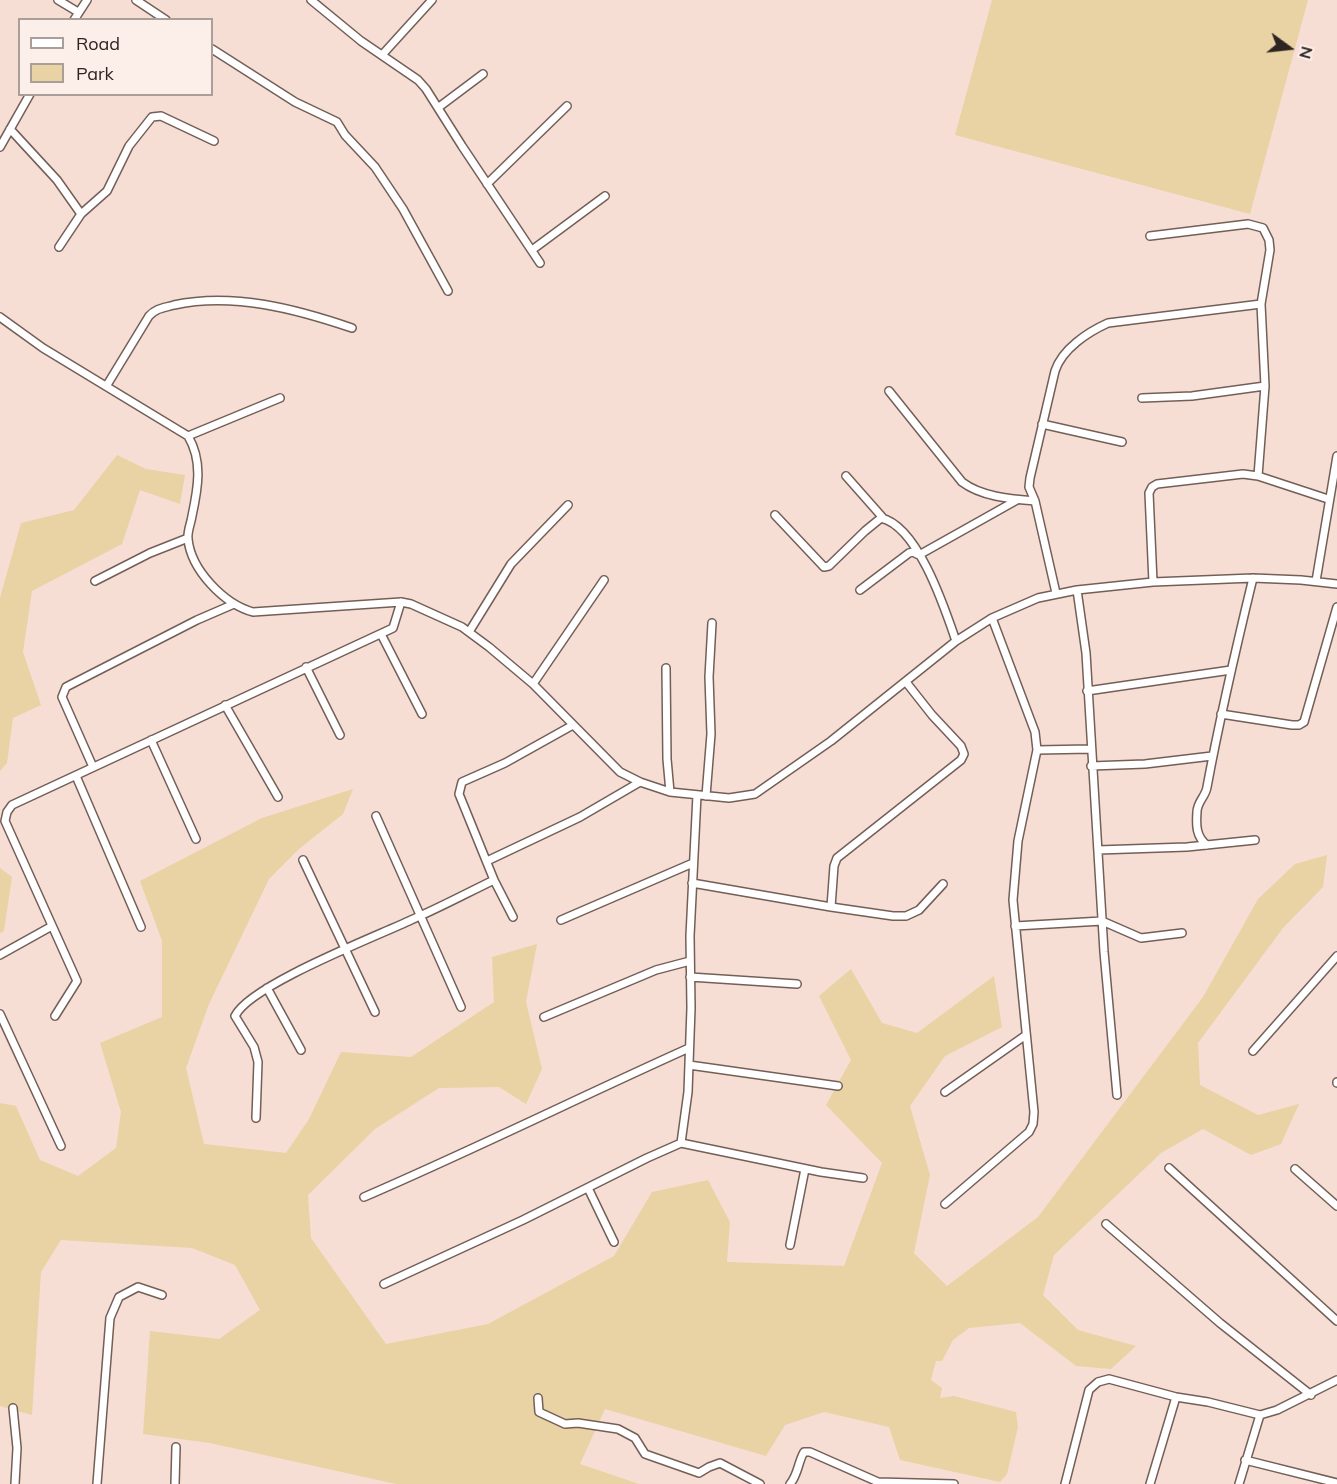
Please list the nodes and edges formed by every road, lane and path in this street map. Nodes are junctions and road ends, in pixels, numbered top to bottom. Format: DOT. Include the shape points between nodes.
graph roads {
  1 [pos="58,0"];
  2 [pos="87,0"];
  3 [pos="136,0"];
  4 [pos="311,0"];
  5 [pos="432,0"];
  6 [pos="78,12"];
  7 [pos="75,18"];
  8 [pos="163,18"];
  9 [pos="213,50"];
  10 [pos="382,55"];
  11 [pos="483,74"];
  12 [pos="29,96"];
  13 [pos="439,106"];
  14 [pos="567,106"];
  15 [pos="10,129"];
  16 [pos="214,141"];
  17 [pos="0,146"];
  18 [pos="488,184"];
  19 [pos="605,196"];
  20 [pos="81,214"];
  21 [pos="1150,236"];
  22 [pos="59,247"];
  23 [pos="532,250"];
  24 [pos="540,263"];
  25 [pos="448,291"];
  26 [pos="1261,304"];
  27 [pos="0,317"];
  28 [pos="352,328"];
  29 [pos="107,385"];
  30 [pos="1265,386"];
  31 [pos="889,391"];
  32 [pos="280,398"];
  33 [pos="1142,398"];
  34 [pos="1042,424"];
  35 [pos="188,436"];
  36 [pos="1122,442"];
  37 [pos="1337,456"];
  38 [pos="846,476"];
  39 [pos="1258,476"];
  40 [pos="1328,498"];
  41 [pos="1017,500"];
  42 [pos="1035,501"];
  43 [pos="568,505"];
  44 [pos="775,515"];
  45 [pos="884,519"];
  46 [pos="188,538"];
  47 [pos="919,555"];
  48 [pos="1252,578"];
  49 [pos="604,580"];
  50 [pos="95,581"];
  51 [pos="1316,581"];
  52 [pos="1153,582"];
  53 [pos="1337,584"];
  54 [pos="860,590"];
  55 [pos="1077,590"];
  56 [pos="1056,593"];
  57 [pos="401,602"];
  58 [pos="234,604"];
  59 [pos="1337,607"];
  60 [pos="992,618"];
  61 [pos="712,623"];
  62 [pos="469,632"];
  63 [pos="381,634"];
  64 [pos="956,641"];
  65 [pos="306,667"];
  66 [pos="666,668"];
  67 [pos="1231,670"];
  68 [pos="906,682"];
  69 [pos="533,684"];
  70 [pos="1087,691"];
  71 [pos="225,705"];
  72 [pos="422,714"];
  73 [pos="1221,714"];
  74 [pos="573,725"];
  75 [pos="339,735"];
  76 [pos="152,740"];
  77 [pos="1090,748"];
  78 [pos="1037,750"];
  79 [pos="1212,756"];
  80 [pos="1091,766"];
  81 [pos="93,767"];
  82 [pos="76,776"];
  83 [pos="640,782"];
  84 [pos="670,792"];
  85 [pos="697,795"];
  86 [pos="705,796"];
  87 [pos="278,797"];
  88 [pos="376,816"];
  89 [pos="196,839"];
  90 [pos="1255,840"];
  91 [pos="1207,845"];
  92 [pos="1098,850"];
  93 [pos="303,860"];
  94 [pos="487,861"];
  95 [pos="693,863"];
  96 [pos="494,880"];
  97 [pos="692,882"];
  98 [pos="943,884"];
  99 [pos="831,906"];
  100 [pos="421,916"];
  101 [pos="513,917"];
  102 [pos="561,920"];
  103 [pos="1102,921"];
  104 [pos="52,926"];
  105 [pos="1015,926"];
  106 [pos="141,927"];
  107 [pos="1182,933"];
  108 [pos="346,950"];
  109 [pos="0,955"];
  110 [pos="1337,956"];
  111 [pos="690,961"];
  112 [pos="690,977"];
  113 [pos="797,984"];
  114 [pos="267,988"];
  115 [pos="461,1007"];
  116 [pos="375,1012"];
  117 [pos="0,1014"];
  118 [pos="55,1016"];
  119 [pos="544,1017"];
  120 [pos="1026,1035"];
  121 [pos="689,1048"];
  122 [pos="301,1050"];
  123 [pos="1253,1051"];
  124 [pos="689,1065"];
  125 [pos="838,1086"];
  126 [pos="945,1092"];
  127 [pos="1117,1095"];
  128 [pos="256,1118"];
  129 [pos="681,1143"];
  130 [pos="61,1146"];
  131 [pos="1169,1168"];
  132 [pos="805,1169"];
  133 [pos="1295,1169"];
  134 [pos="863,1178"];
  135 [pos="588,1188"];
  136 [pos="364,1197"];
  137 [pos="945,1204"];
  138 [pos="1337,1206"];
  139 [pos="1106,1224"];
  140 [pos="614,1242"];
  141 [pos="790,1245"];
  142 [pos="384,1284"];
  143 [pos="162,1294"];
  144 [pos="1337,1321"];
  145 [pos="1336,1382"];
  146 [pos="1311,1395"];
  147 [pos="1176,1397"];
  148 [pos="538,1398"];
  149 [pos="13,1408"];
  150 [pos="1260,1415"];
  151 [pos="176,1447"];
  152 [pos="1245,1460"];
  153 [pos="1337,1483"];
  154 [pos="15,1484"];
  155 [pos="97,1484"];
  156 [pos="175,1484"];
  157 [pos="760,1484"];
  158 [pos="790,1484"];
  159 [pos="954,1484"];
  160 [pos="1065,1484"];
  161 [pos="1150,1484"];
  162 [pos="1239,1484"];
  1 -- 6 [label="street"];
  2 -- 6 [label="street"];
  3 -- 8 [label="street"];
  4 -- 10 [label="street"];
  5 -- 10 [label="street"];
  6 -- 7 [label="street"];
  9 -- 25 [label="street" via="295,102 336,122 375,167 403,209"];
  10 -- 13 [label="street" via="418,80"];
  11 -- 13 [label="street"];
  12 -- 15 [label="street"];
  13 -- 18 [label="street"];
  14 -- 18 [label="street"];
  15 -- 17 [label="street"];
  15 -- 20 [label="street" via="57,180"];
  16 -- 20 [label="street" via="161,116 152,117 129,146 107,190"];
  18 -- 23 [label="street"];
  19 -- 23 [label="street"];
  20 -- 22 [label="street"];
  21 -- 26 [label="street" via="1248,224 1260,226 1266,232 1270,250"];
  23 -- 24 [label="street"];
  26 -- 30 [label="street"];
  26 -- 34 [label="street" via="1108,323 1095,329 1058,362"];
  27 -- 29 [label="street" via="43,348"];
  28 -- 29 [label="street" via="308,313 246,302 189,302 156,309"];
  29 -- 35 [label="street"];
  30 -- 33 [label="street"];
  30 -- 39 [label="street"];
  31 -- 41 [label="street" via="962,482 982,492"];
  32 -- 35 [label="street"];
  34 -- 36 [label="street"];
  34 -- 42 [label="street" via="1029,487"];
  35 -- 46 [label="street" via="198,463 198,488"];
  37 -- 40 [label="street"];
  38 -- 45 [label="street"];
  39 -- 40 [label="street"];
  39 -- 52 [label="street" via="1243,474 1152,487 1149,493"];
  40 -- 51 [label="street"];
  41 -- 42 [label="street"];
  41 -- 47 [label="street"];
  42 -- 56 [label="street"];
  43 -- 62 [label="street" via="511,564"];
  44 -- 45 [label="street" via="824,567"];
  45 -- 47 [label="street" via="905,535"];
  46 -- 50 [label="street"];
  46 -- 58 [label="street" via="202,572"];
  47 -- 54 [label="street" via="909,553"];
  47 -- 64 [label="street" via="933,578"];
  48 -- 51 [label="street"];
  48 -- 52 [label="street"];
  48 -- 67 [label="street"];
  49 -- 69 [label="street"];
  51 -- 53 [label="street"];
  52 -- 55 [label="street"];
  55 -- 56 [label="street"];
  55 -- 70 [label="street"];
  56 -- 60 [label="street"];
  57 -- 58 [label="street" via="270,612 253,612"];
  57 -- 62 [label="street"];
  57 -- 63 [label="street" via="393,628"];
  58 -- 81 [label="street" via="66,687 62,698"];
  59 -- 73 [label="street" via="1304,722 1292,725"];
  60 -- 64 [label="street"];
  60 -- 78 [label="street" via="1035,732"];
  61 -- 86 [label="street" via="711,734"];
  62 -- 69 [label="street"];
  63 -- 65 [label="street"];
  63 -- 72 [label="street"];
  64 -- 68 [label="street"];
  65 -- 71 [label="street"];
  65 -- 75 [label="street"];
  66 -- 84 [label="street"];
  67 -- 70 [label="street"];
  67 -- 73 [label="street"];
  68 -- 86 [label="street" via="755,794"];
  68 -- 99 [label="street" via="964,754 953,767 837,858"];
  69 -- 74 [label="street"];
  70 -- 77 [label="street"];
  71 -- 76 [label="street"];
  71 -- 87 [label="street"];
  73 -- 79 [label="street"];
  74 -- 83 [label="street" via="620,772"];
  74 -- 94 [label="street" via="462,782 459,794"];
  76 -- 81 [label="street"];
  76 -- 89 [label="street"];
  77 -- 78 [label="street"];
  77 -- 80 [label="street"];
  78 -- 105 [label="street" via="1018,841"];
  79 -- 80 [label="street"];
  79 -- 91 [label="street" via="1207,790 1197,808 1197,832"];
  80 -- 92 [label="street"];
  81 -- 82 [label="street"];
  82 -- 104 [label="street" via="12,805 5,821"];
  82 -- 106 [label="street"];
  83 -- 84 [label="street"];
  83 -- 94 [label="street" via="580,817"];
  84 -- 85 [label="street"];
  85 -- 86 [label="street"];
  85 -- 95 [label="street"];
  88 -- 100 [label="street"];
  90 -- 91 [label="street"];
  91 -- 92 [label="street"];
  92 -- 103 [label="street"];
  93 -- 108 [label="street"];
  94 -- 96 [label="street"];
  95 -- 97 [label="street"];
  95 -- 102 [label="street"];
  96 -- 100 [label="street"];
  96 -- 101 [label="street"];
  97 -- 99 [label="street"];
  97 -- 111 [label="street"];
  98 -- 99 [label="street" via="919,910 906,916"];
  100 -- 108 [label="street"];
  100 -- 115 [label="street"];
  103 -- 105 [label="street"];
  103 -- 107 [label="street" via="1141,938"];
  103 -- 127 [label="street"];
  104 -- 109 [label="street"];
  104 -- 118 [label="street" via="77,981"];
  105 -- 120 [label="street"];
  108 -- 114 [label="street"];
  108 -- 116 [label="street"];
  110 -- 123 [label="street"];
  111 -- 112 [label="street"];
  111 -- 119 [label="street" via="656,970"];
  112 -- 113 [label="street"];
  112 -- 121 [label="street"];
  114 -- 122 [label="street"];
  114 -- 128 [label="street" via="251,997 235,1016 254,1047 258,1062"];
  117 -- 130 [label="street"];
  120 -- 126 [label="street"];
  120 -- 137 [label="street" via="1033,1124 1029,1132"];
  121 -- 124 [label="street"];
  121 -- 136 [label="street" via="463,1155"];
  124 -- 125 [label="street"];
  124 -- 129 [label="street"];
  129 -- 132 [label="street"];
  129 -- 135 [label="street"];
  131 -- 144 [label="street"];
  132 -- 134 [label="street"];
  132 -- 141 [label="street"];
  133 -- 138 [label="street"];
  135 -- 140 [label="street"];
  135 -- 142 [label="street"];
  139 -- 146 [label="street" via="1220,1323"];
  143 -- 155 [label="street" via="138,1287 119,1297 110,1318"];
  145 -- 146 [label="street"];
  146 -- 150 [label="street"];
  147 -- 150 [label="street"];
  147 -- 160 [label="street" via="1109,1379 1098,1382 1089,1390"];
  147 -- 161 [label="street"];
  148 -- 157 [label="street" via="539,1412 565,1424 618,1430 635,1438 645,1454 699,1473 720,1463"];
  149 -- 154 [label="street"];
  150 -- 152 [label="street"];
  151 -- 156 [label="street"];
  152 -- 153 [label="street"];
  152 -- 162 [label="street"];
  158 -- 159 [label="street" via="804,1452 810,1452 878,1482"];
}
